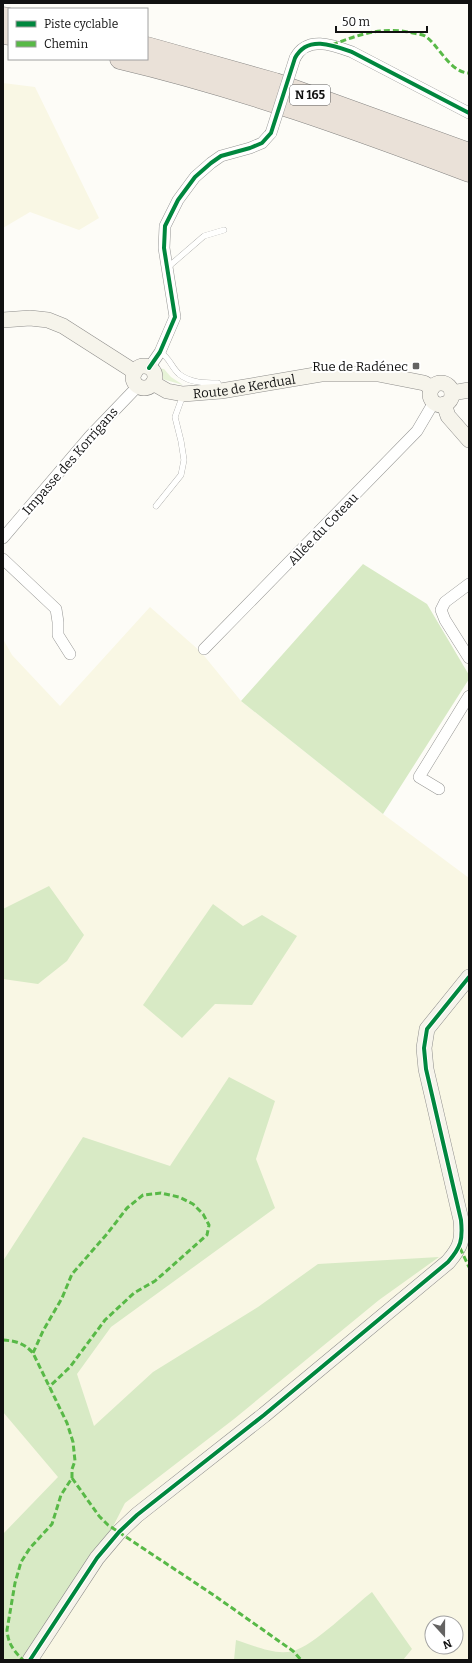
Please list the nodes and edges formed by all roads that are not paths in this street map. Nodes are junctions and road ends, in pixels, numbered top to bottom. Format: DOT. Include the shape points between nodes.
graph roads {
  1 [pos="148,47"];
  2 [pos="124,60"];
  3 [pos="469,113"];
  4 [pos="469,153"];
  5 [pos="469,172"];
  6 [pos="224,230"];
  7 [pos="167,268"];
  8 [pos="3,320"];
  9 [pos="160,352"];
  10 [pos="149,368"];
  11 [pos="136,379"];
  12 [pos="152,383"];
  13 [pos="469,390"];
  14 [pos="221,391"];
  15 [pos="184,394"];
  16 [pos="440,397"];
  17 [pos="469,440"];
  18 [pos="156,506"];
  19 [pos="3,538"];
  20 [pos="3,559"];
  21 [pos="469,584"];
  22 [pos="204,649"];
  23 [pos="70,654"];
  24 [pos="469,658"];
  25 [pos="469,696"];
  26 [pos="439,789"];
  27 [pos="469,976"];
  28 [pos="30,1660"];
  1 -- 4 [label="highway, N 165" via="275,83"];
  2 -- 5 [label="highway, N 165" via="270,102 388,141"];
  3 -- 7 [label="street, bridge" via="352,52 318,43 304,47 296,58 271,133 262,143 221,156 195,177 178,200 165,226 164,248"];
  6 -- 7 [label="lane" via="204,236"];
  7 -- 9 [label="street" via="175,317"];
  8 -- 11 [label="street" via="30,318 48,320 63,326"];
  9 -- 10 [label="street"];
  9 -- 14 [label="lane" via="167,356 179,374 198,383 218,383"];
  10 -- 11 [label="street" via="143,366"];
  10 -- 12 [label="street" via="154,376"];
  11 -- 12 [label="street" via="144,388"];
  11 -- 19 [label="street, Impasse des Korrigans"];
  12 -- 15 [label="street, Route de Kerdual" via="167,391"];
  13 -- 16 [label="street"];
  14 -- 15 [label="street, Route de Kerdual"];
  14 -- 16 [label="street, Route de Kerdual" via="321,374 378,374 424,383"];
  15 -- 18 [label="lane" via="175,418 184,460 181,475"];
  16 -- 17 [label="street" via="448,416"];
  16 -- 22 [label="street, Allée du Coteau" via="417,431"];
  20 -- 23 [label="street" via="56,608 58,634"];
  21 -- 24 [label="street" via="445,602 441,610"];
  25 -- 26 [label="street" via="419,777"];
  27 -- 28 [label="street" via="427,1029 424,1048 426,1069 461,1220 463,1234 460,1248 448,1262 264,1415 136,1515 97,1558"];
}
